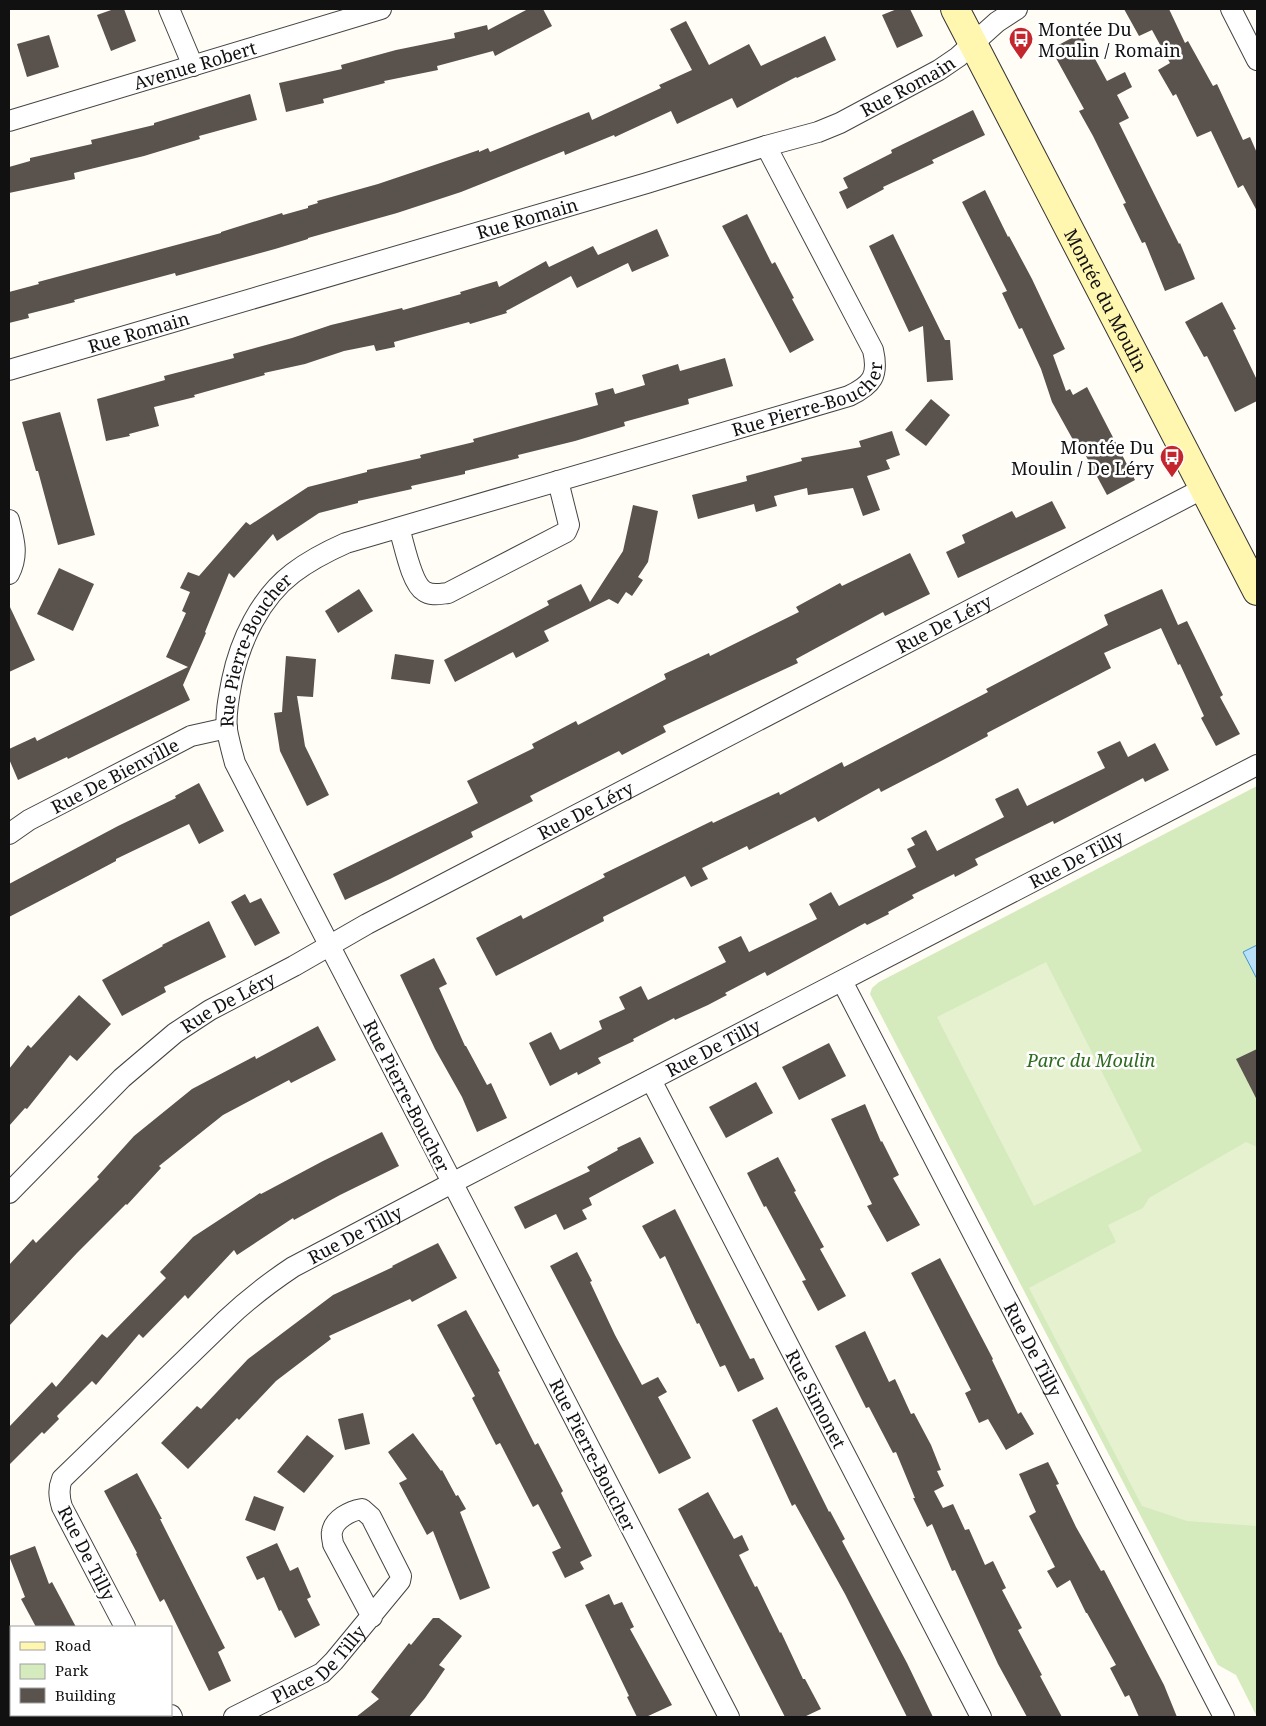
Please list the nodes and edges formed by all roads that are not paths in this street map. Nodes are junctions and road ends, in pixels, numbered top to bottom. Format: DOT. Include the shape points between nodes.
graph roads {
  1 [pos="169,9"];
  2 [pos="381,9"];
  3 [pos="956,9"];
  4 [pos="1017,9"];
  5 [pos="1231,9"];
  6 [pos="973,42"];
  7 [pos="1257,60"];
  8 [pos="193,66"];
  9 [pos="9,121"];
  10 [pos="766,146"];
  11 [pos="9,370"];
  12 [pos="558,481"];
  13 [pos="1204,488"];
  14 [pos="9,520"];
  15 [pos="399,528"];
  16 [pos="9,574"];
  17 [pos="1257,592"];
  18 [pos="227,728"];
  19 [pos="1257,765"];
  20 [pos="9,834"];
  21 [pos="329,946"];
  22 [pos="842,981"];
  23 [pos="651,1080"];
  24 [pos="452,1182"];
  25 [pos="9,1193"];
  26 [pos="372,1617"];
  27 [pos="124,1626"];
  28 [pos="724,1716"];
  29 [pos="234,1717"];
  30 [pos="981,1717"];
  31 [pos="1224,1717"];
  1 -- 8 [label="street"];
  2 -- 8 [label="street, Avenue Robert"];
  3 -- 6 [label="street, Montée du Moulin"];
  4 -- 6 [label="street, Rue Romain"];
  5 -- 7 [label="street"];
  6 -- 10 [label="street, Rue Romain" via="939,70 840,123"];
  6 -- 13 [label="street, Montée du Moulin"];
  8 -- 9 [label="street, Avenue Robert"];
  10 -- 11 [label="street, Rue Romain"];
  10 -- 12 [label="street, Rue Pierre-Boucher" via="873,350 876,364 872,378 864,389 849,396"];
  12 -- 15 [label="street, Rue Pierre-Boucher"];
  12 -- 15 [label="street" via="568,525 566,532 448,593 435,595 419,587"];
  13 -- 17 [label="street, Montée du Moulin"];
  13 -- 21 [label="street, Rue De Léry"];
  14 -- 16 [label="street" via="16,553"];
  15 -- 18 [label="street, Rue Pierre-Boucher" via="346,543 327,552 291,574 276,590 262,607 241,646 230,687"];
  18 -- 20 [label="street, Rue De Bienville" via="191,736"];
  18 -- 21 [label="street, Rue Pierre-Boucher" via="235,763"];
  19 -- 22 [label="street, Rue De Tilly"];
  21 -- 24 [label="street, Rue Pierre-Boucher"];
  21 -- 25 [label="street, Rue De Léry" via="210,1010 175,1033 122,1078"];
  22 -- 23 [label="street, Rue De Tilly"];
  22 -- 31 [label="street, Rue De Tilly"];
  23 -- 24 [label="street, Rue De Tilly"];
  23 -- 30 [label="street, Rue Simonet"];
  24 -- 27 [label="street, Rue De Tilly" via="269,1283 233,1313 62,1479 59,1498 62,1507"];
  24 -- 28 [label="street, Rue Pierre-Boucher"];
  26 -- 26 [label="street, Place De Tilly" via="397,1586 401,1576 371,1517 362,1509 351,1511 336,1522 331,1533 333,1544"];
  26 -- 29 [label="street, Place De Tilly" via="322,1673"];
}
